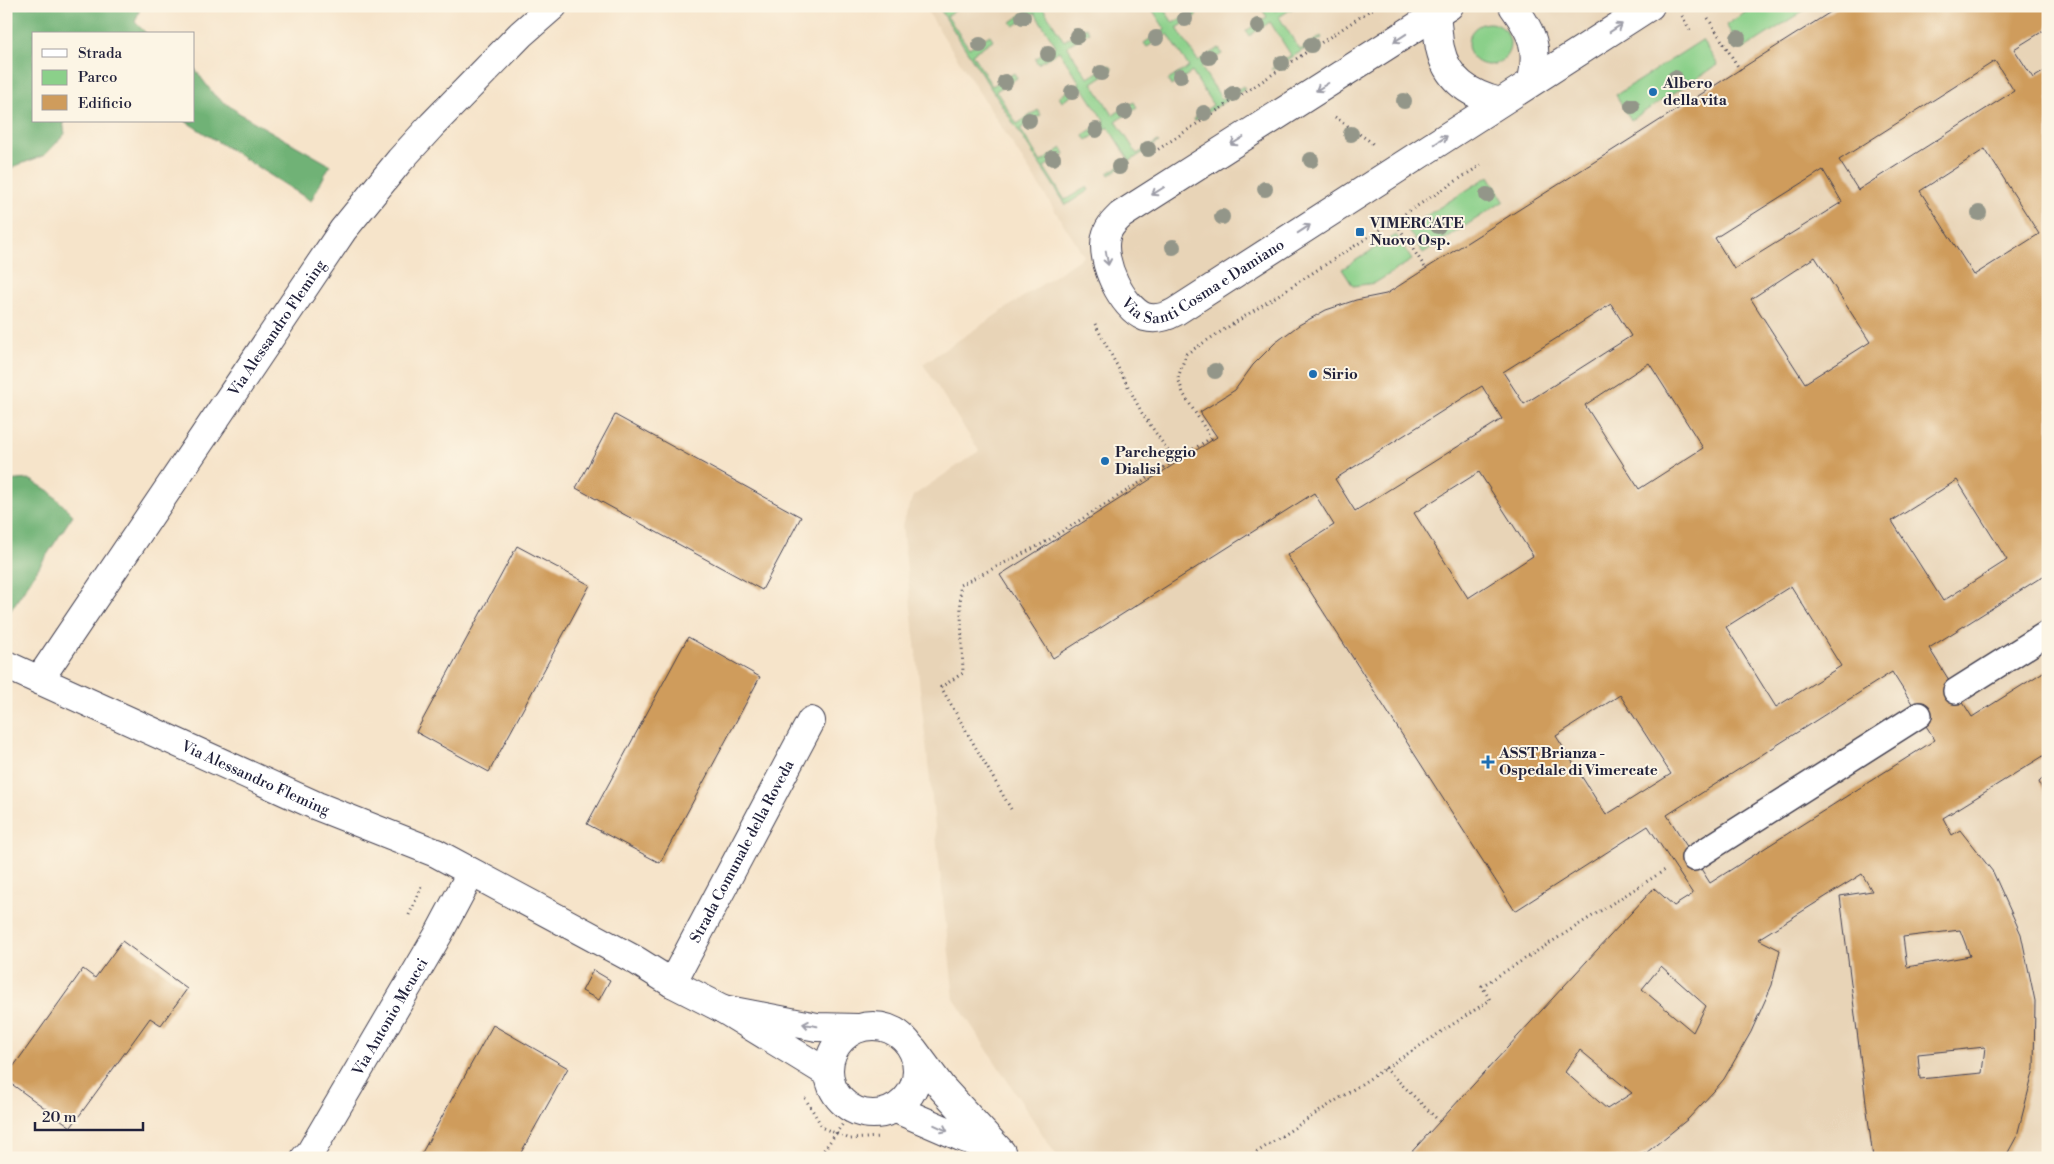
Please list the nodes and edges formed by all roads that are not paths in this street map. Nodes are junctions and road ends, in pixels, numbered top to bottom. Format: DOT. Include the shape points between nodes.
graph roads {
  1 [pos="553,6"];
  2 [pos="1513,6"];
  3 [pos="1650,6"];
  4 [pos="1439,9"];
  5 [pos="1532,82"];
  6 [pos="1500,102"];
  7 [pos="2048,633"];
  8 [pos="6,665"];
  9 [pos="40,680"];
  10 [pos="1956,691"];
  11 [pos="1919,715"];
  12 [pos="811,721"];
  13 [pos="1694,858"];
  14 [pos="471,873"];
  15 [pos="672,983"];
  16 [pos="723,1009"];
  17 [pos="858,1028"];
  18 [pos="909,1044"];
  19 [pos="829,1074"];
  20 [pos="896,1109"];
  21 [pos="1005,1155"];
  22 [pos="305,1158"];
  1 -- 9 [label="street, Via Alessandro Fleming" via="432,125 343,230"];
  2 -- 5 [label="street" via="1531,35 1535,50"];
  5 -- 3 [label="street, Via Santi Cosma e Damiano, one-way"];
  4 -- 6 [label="street, Via Santi Cosma e Damiano" via="1440,50 1448,69 1462,86 1481,97"];
  4 -- 6 [label="street, Via Santi Cosma e Damiano, one-way" via="1120,215 1110,226 1105,239 1113,280 1129,305 1145,316 1155,318 1175,312"];
  5 -- 6 [label="street, Via Santi Cosma e Damiano"];
  7 -- 10 [label="street"];
  8 -- 9 [label="street, Via Alessandro Fleming"];
  9 -- 14 [label="street, Via Alessandro Fleming" via="317,806 436,853"];
  11 -- 13 [label="street"];
  12 -- 15 [label="street, Strada Comunale della Roveda"];
  14 -- 15 [label="street"];
  14 -- 22 [label="street, Via Antonio Meucci" via="438,935"];
  15 -- 16 [label="street"];
  17 -- 16 [label="street, one-way" via="817,1026"];
  16 -- 19 [label="street"];
  17 -- 18 [label="street" via="886,1028"];
  17 -- 19 [label="street" via="836,1046 830,1059"];
  18 -- 20 [label="street" via="916,1057 918,1072 908,1099"];
  18 -- 21 [label="street" via="942,1088"];
  19 -- 20 [label="street" via="832,1089 853,1110 882,1114"];
  20 -- 21 [label="street, one-way"];
}
